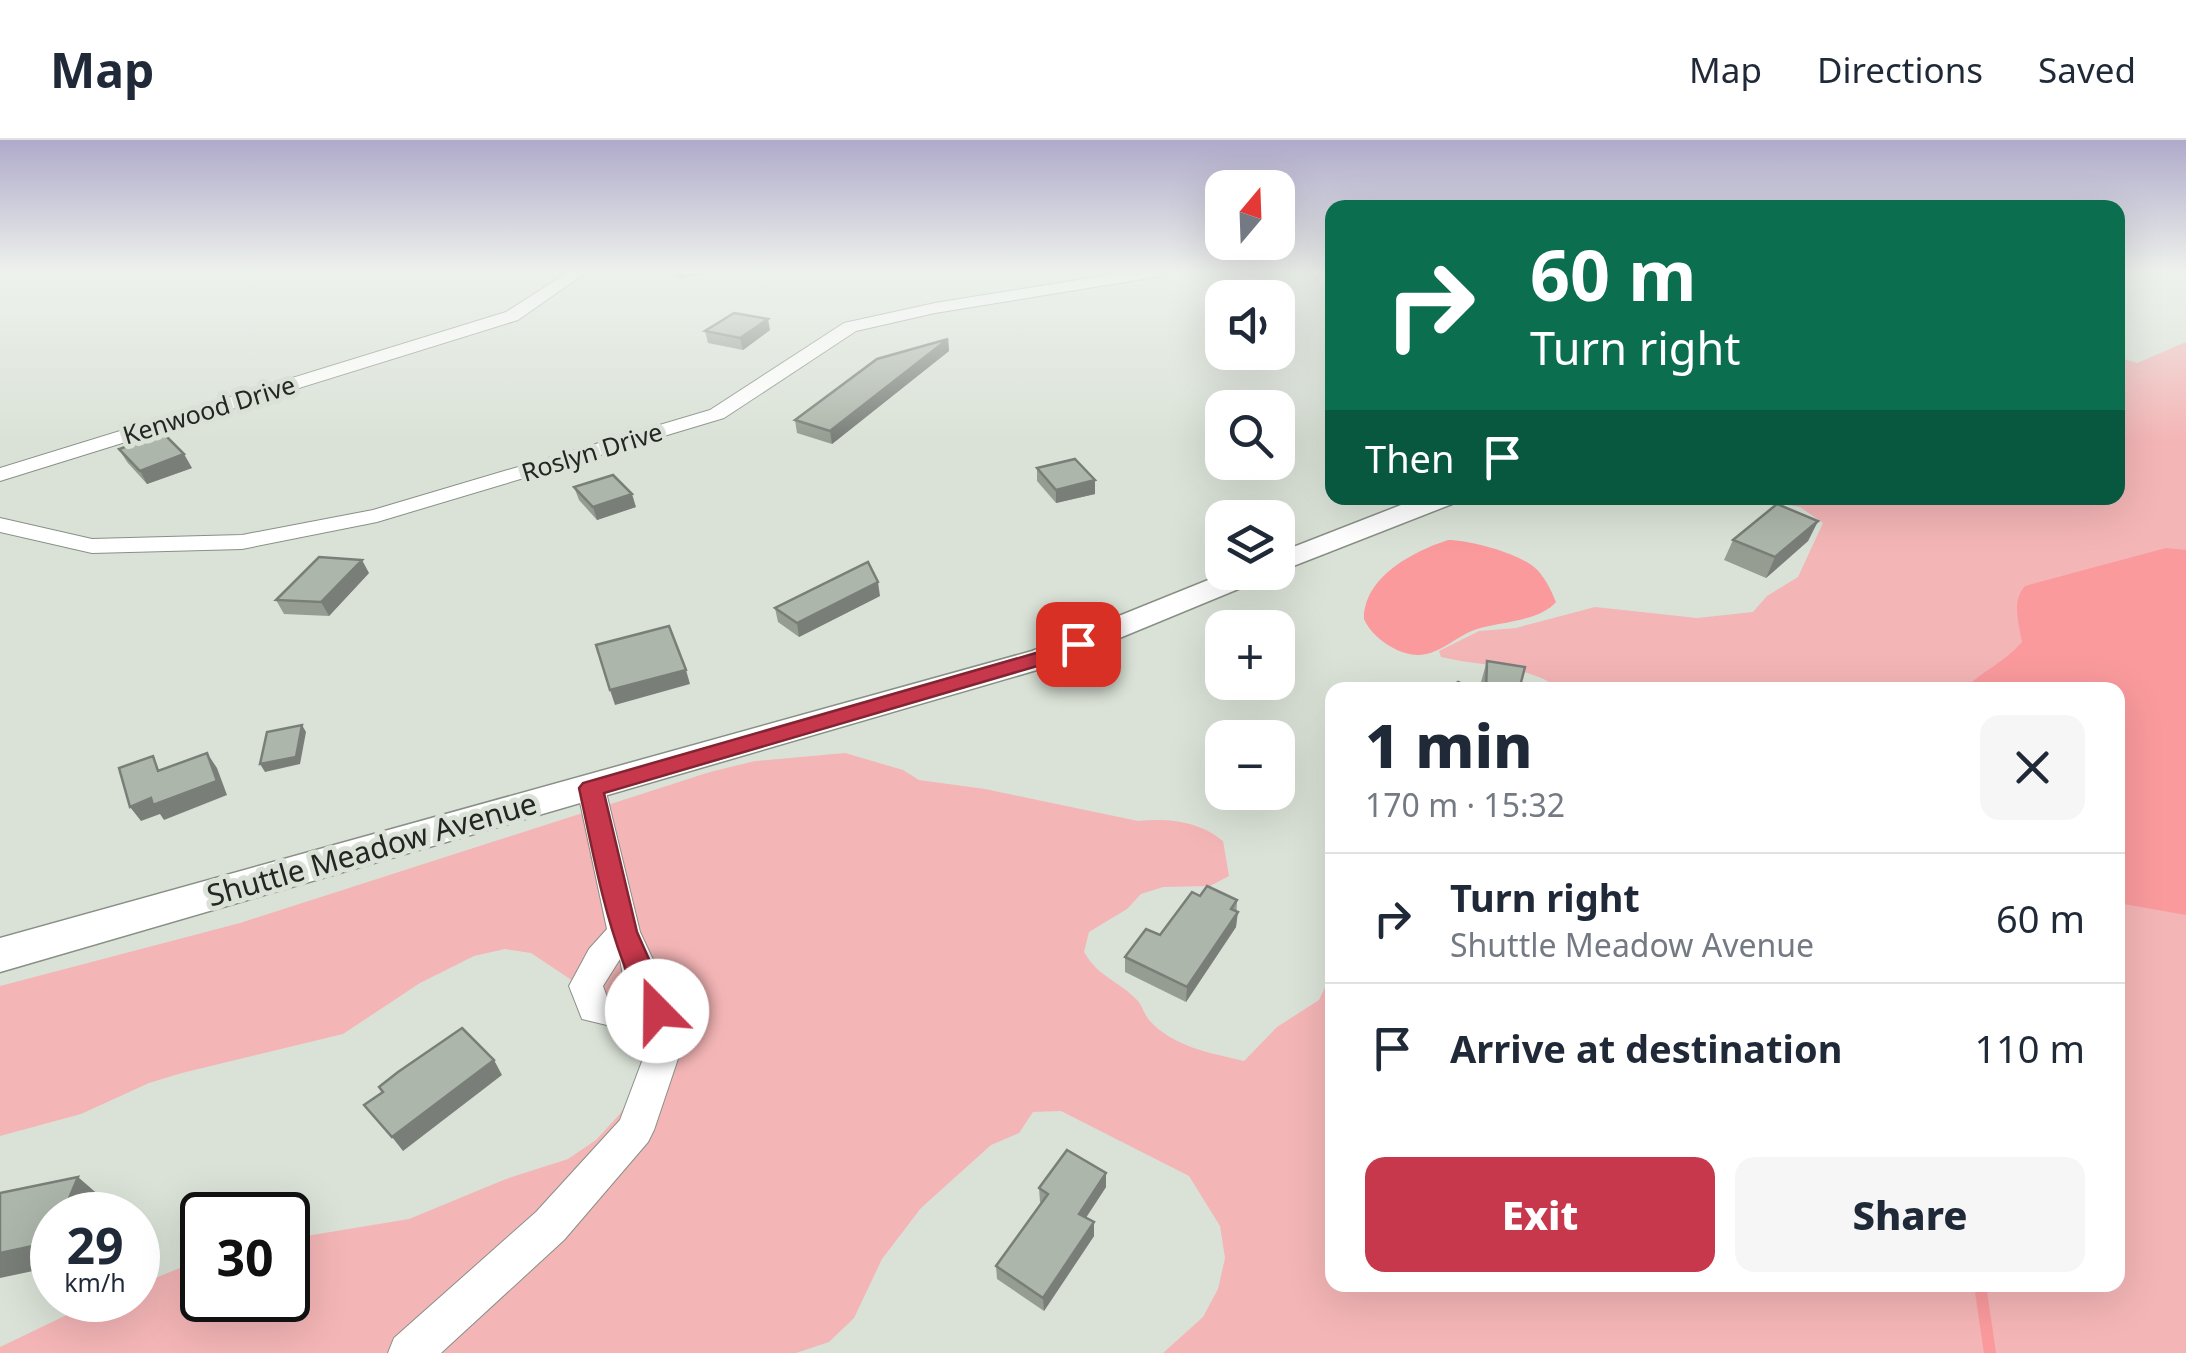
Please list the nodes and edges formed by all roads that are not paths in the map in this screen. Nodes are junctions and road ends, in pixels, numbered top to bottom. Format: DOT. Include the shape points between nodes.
graph roads {
  1 [pos="475,328"];
  2 [pos="849,328"];
  3 [pos="0,475"];
  4 [pos="1425,505"];
  5 [pos="0,525"];
  6 [pos="1295,557"];
  7 [pos="1211,590"];
  8 [pos="591,788"];
  9 [pos="624,932"];
  10 [pos="0,955"];
  11 [pos="642,994"];
  12 [pos="410,1353"];
  1 -- 3 [label="street, Kenwood Drive"];
  2 -- 5 [label="street, Roslyn Drive" via="717,414 377,516 242,542 92,546"];
  4 -- 6 [label="street"];
  7 -- 8 [label="street, Shuttle Meadow Avenue" via="1043,658"];
  8 -- 9 [label="street"];
  8 -- 10 [label="street, Shuttle Meadow Avenue"];
  9 -- 11 [label="street"];
  9 -- 11 [label="street" via="586,986 594,1008 615,1014"];
  11 -- 12 [label="street" via="671,1029 635,1130 550,1226"];
}
